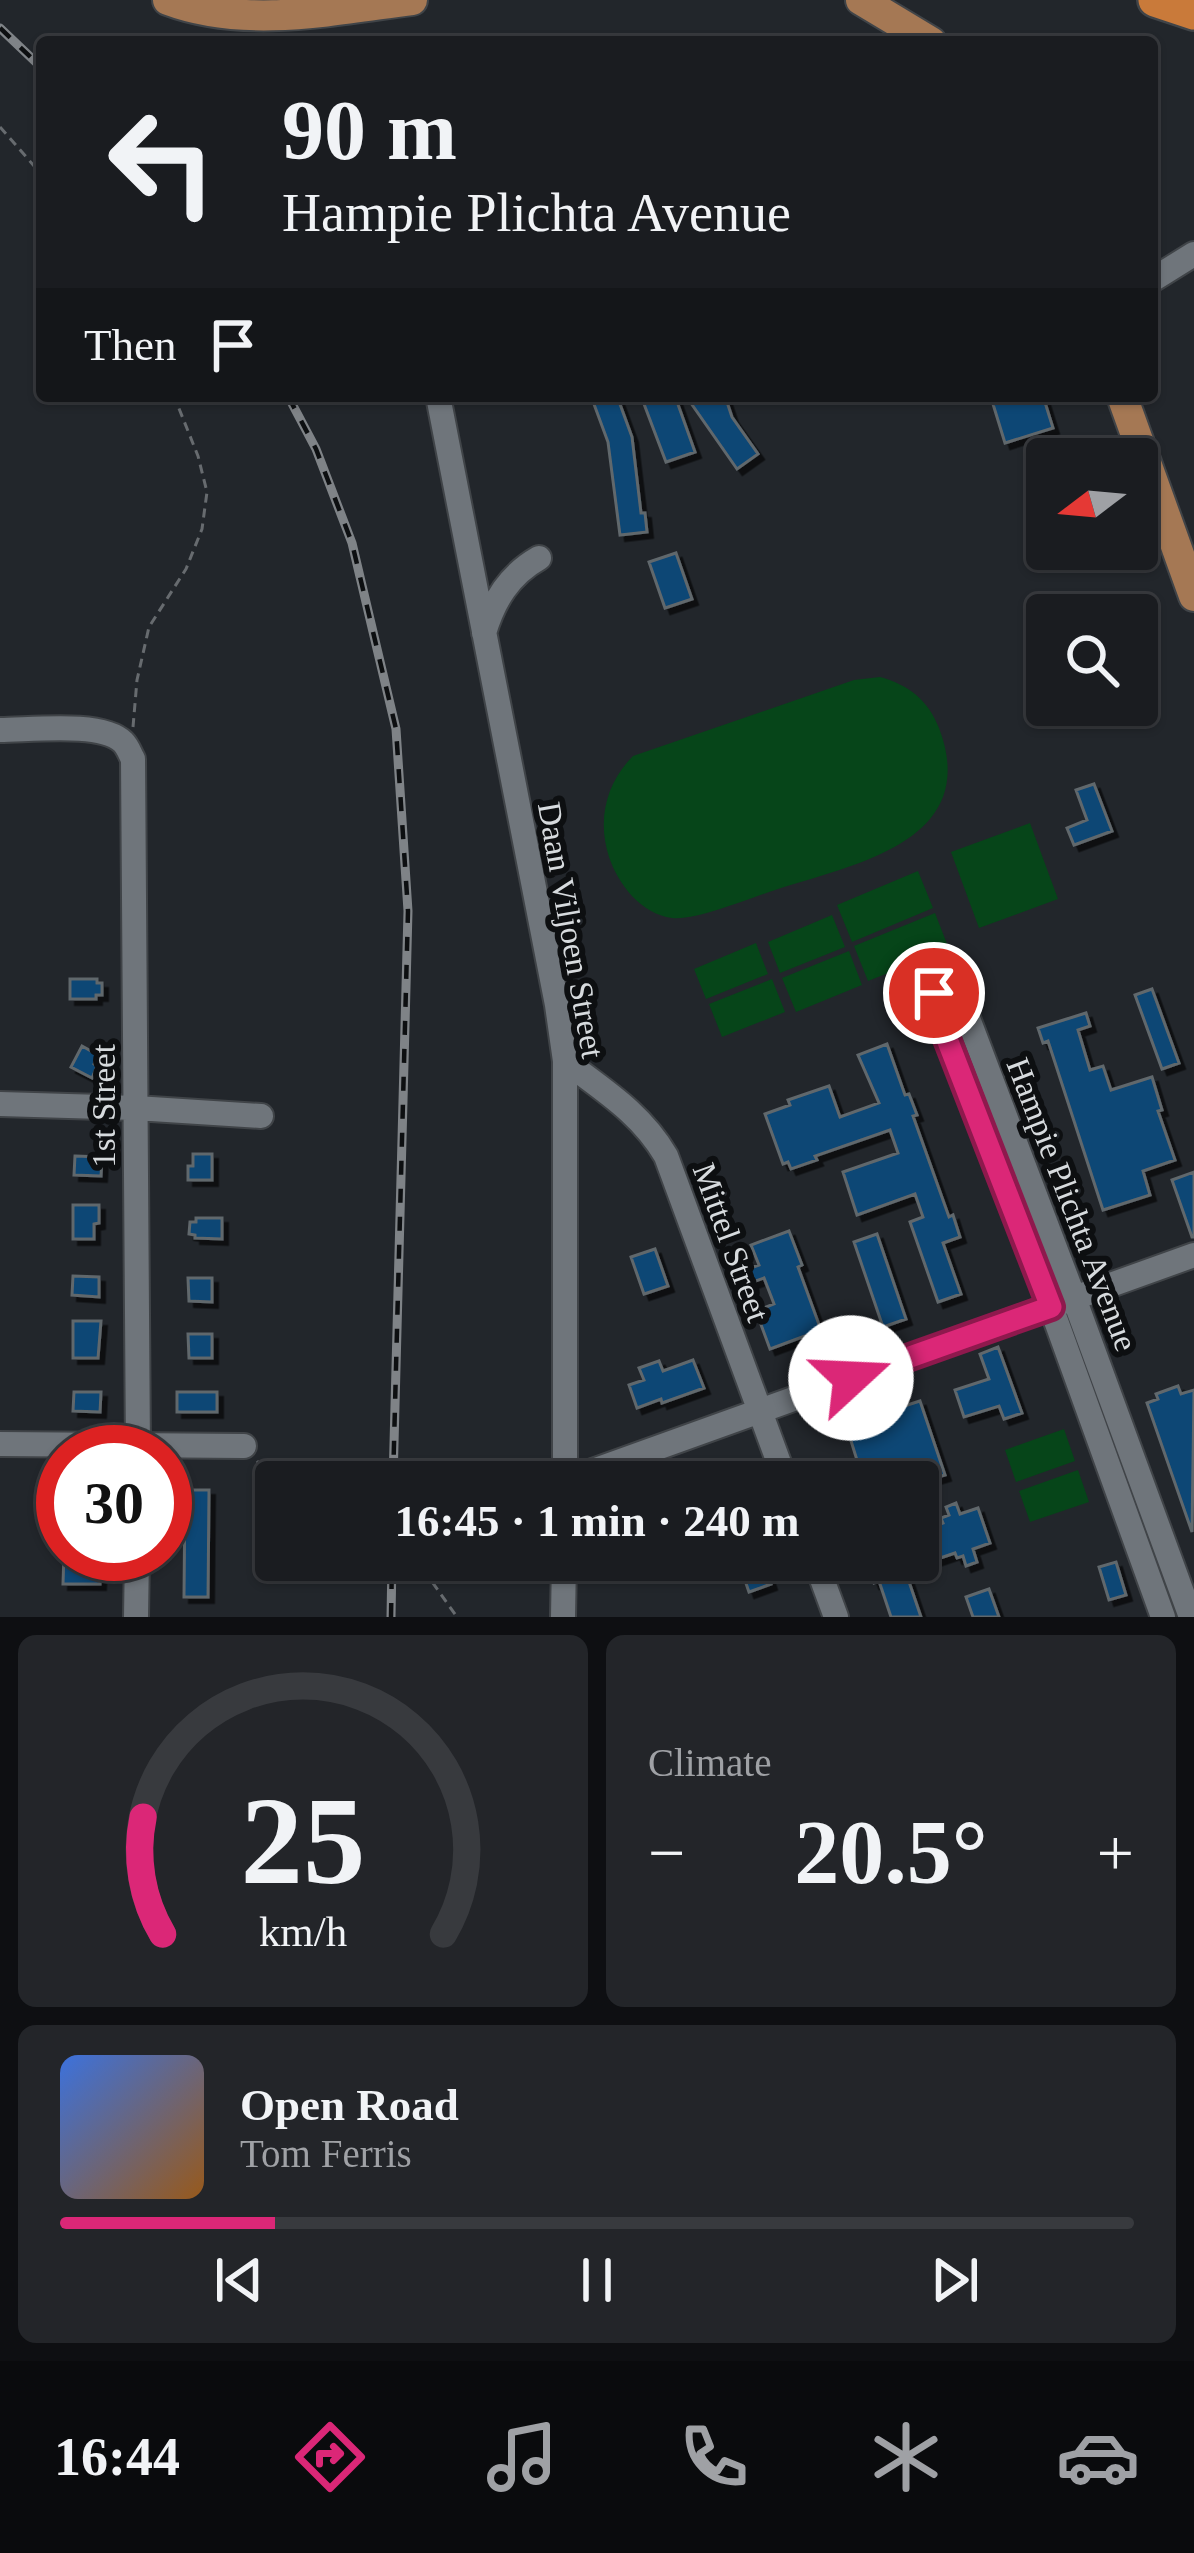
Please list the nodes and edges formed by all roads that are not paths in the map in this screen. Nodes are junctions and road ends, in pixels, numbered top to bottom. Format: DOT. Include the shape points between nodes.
graph roads {
  1 [pos="168,0"];
  2 [pos="412,0"];
  3 [pos="861,0"];
  4 [pos="1155,0"];
  5 [pos="1194,13"];
  6 [pos="921,36"];
  7 [pos="1194,254"];
  8 [pos="1158,276"];
  9 [pos="439,402"];
  10 [pos="1124,402"];
  11 [pos="539,558"];
  12 [pos="1194,596"];
  13 [pos="484,635"];
  14 [pos="0,730"];
  15 [pos="565,1061"];
  16 [pos="0,1104"];
  17 [pos="136,1108"];
  18 [pos="261,1116"];
  19 [pos="1194,1255"];
  20 [pos="1063,1303"];
  21 [pos="760,1412"];
  22 [pos="139,1425"];
  23 [pos="0,1444"];
  24 [pos="36,1445"];
  25 [pos="244,1446"];
  26 [pos="192,1447"];
  27 [pos="566,1461"];
  28 [pos="622,1461"];
  29 [pos="778,1461"];
  30 [pos="137,1581"];
  31 [pos="564,1581"];
  32 [pos="822,1581"];
  33 [pos="136,1617"];
  34 [pos="563,1617"];
  35 [pos="836,1617"];
  36 [pos="1163,1617"];
  37 [pos="1191,1617"];
  1 -- 2 [label="main road" via="260,15"];
  3 -- 6 [label="main road"];
  4 -- 5 [label="highway"];
  7 -- 8 [label="street"];
  9 -- 13 [label="street, Daan Viljoen Street"];
  10 -- 12 [label="main road"];
  11 -- 13 [label="street" via="507,584"];
  13 -- 15 [label="street, Daan Viljoen Street"];
  14 -- 17 [label="street, 1st Street" via="88,729 122,741 133,759"];
  15 -- 21 [label="street, Mittel Street" via="634,1112 666,1156"];
  15 -- 27 [label="street, Daan Viljoen Street"];
  16 -- 17 [label="street"];
  17 -- 18 [label="street"];
  17 -- 22 [label="street, 1st Street"];
  19 -- 20 [label="street"];
  20 -- 20 [label="street, Hampie Plichta Avenue" via="933,1003 934,993 958,992"];
  20 -- 21 [label="street"];
  20 -- 36 [label="street, Hampie Plichta Avenue"];
  20 -- 37 [label="street, Hampie Plichta Avenue"];
  21 -- 28 [label="street"];
  21 -- 29 [label="street, Mittel Street"];
  23 -- 24 [label="street"];
  25 -- 26 [label="street"];
  30 -- 33 [label="street"];
  31 -- 34 [label="street"];
  32 -- 35 [label="street"];
}
